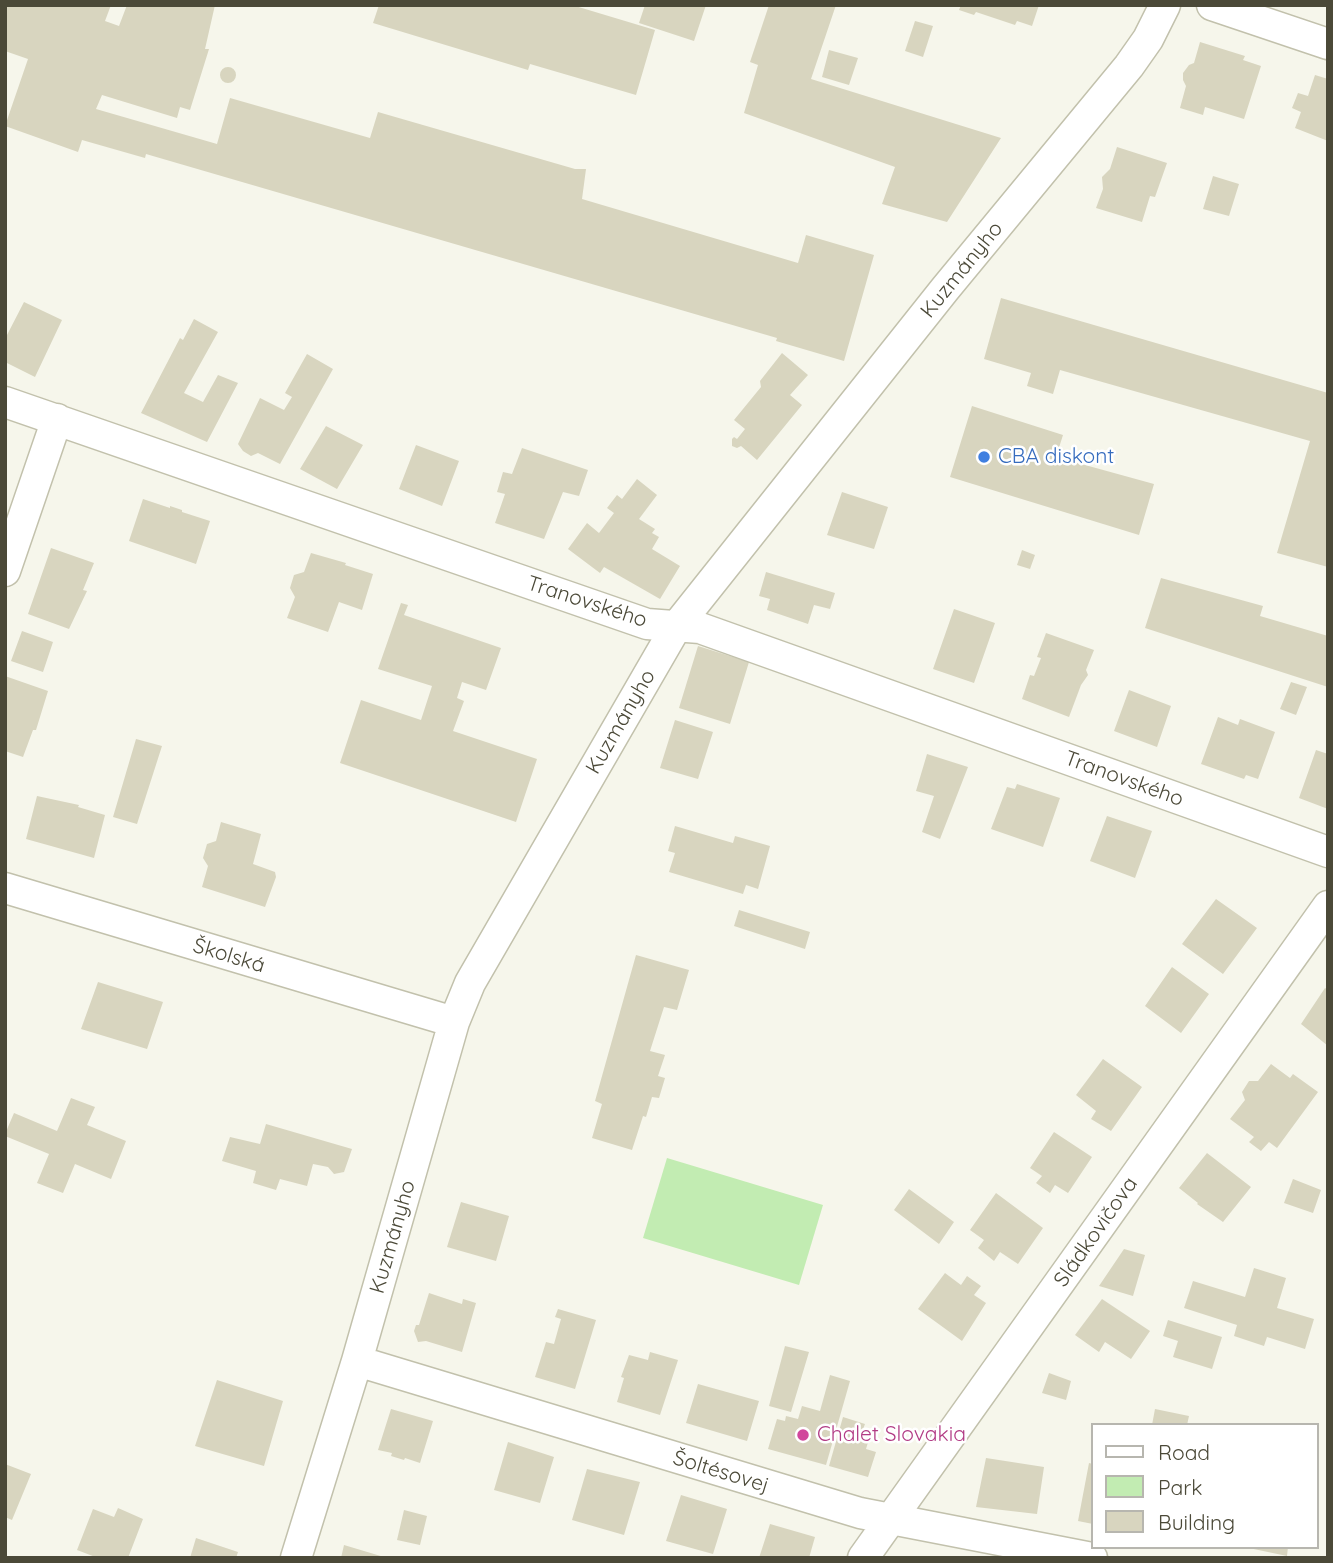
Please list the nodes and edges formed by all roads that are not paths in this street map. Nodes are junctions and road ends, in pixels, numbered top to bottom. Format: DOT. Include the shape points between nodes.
graph roads {
  1 [pos="1166,5"];
  2 [pos="1212,5"];
  3 [pos="1328,44"];
  4 [pos="5,402"];
  5 [pos="57,419"];
  6 [pos="5,571"];
  7 [pos="676,627"];
  8 [pos="1328,852"];
  9 [pos="5,888"];
  10 [pos="1328,906"];
  11 [pos="454,1022"];
  12 [pos="357,1361"];
  13 [pos="891,1520"];
  14 [pos="296,1558"];
  15 [pos="863,1558"];
  16 [pos="1092,1558"];
  1 -- 7 [label="street, Kuzmányho" via="1129,66"];
  2 -- 3 [label="street"];
  4 -- 5 [label="street, Tranovského"];
  5 -- 6 [label="street"];
  5 -- 7 [label="street, Tranovského" via="647,624"];
  7 -- 8 [label="street, Tranovského" via="700,628"];
  7 -- 11 [label="street, Kuzmányho" via="470,983"];
  9 -- 11 [label="street, Školská"];
  10 -- 13 [label="street, Sládkovičova"];
  11 -- 12 [label="street, Kuzmányho"];
  12 -- 13 [label="street, Šoltésovej"];
  12 -- 14 [label="street, Kuzmányho"];
  13 -- 15 [label="street, Sládkovičova"];
  13 -- 16 [label="street, Šoltésovej"];
}
